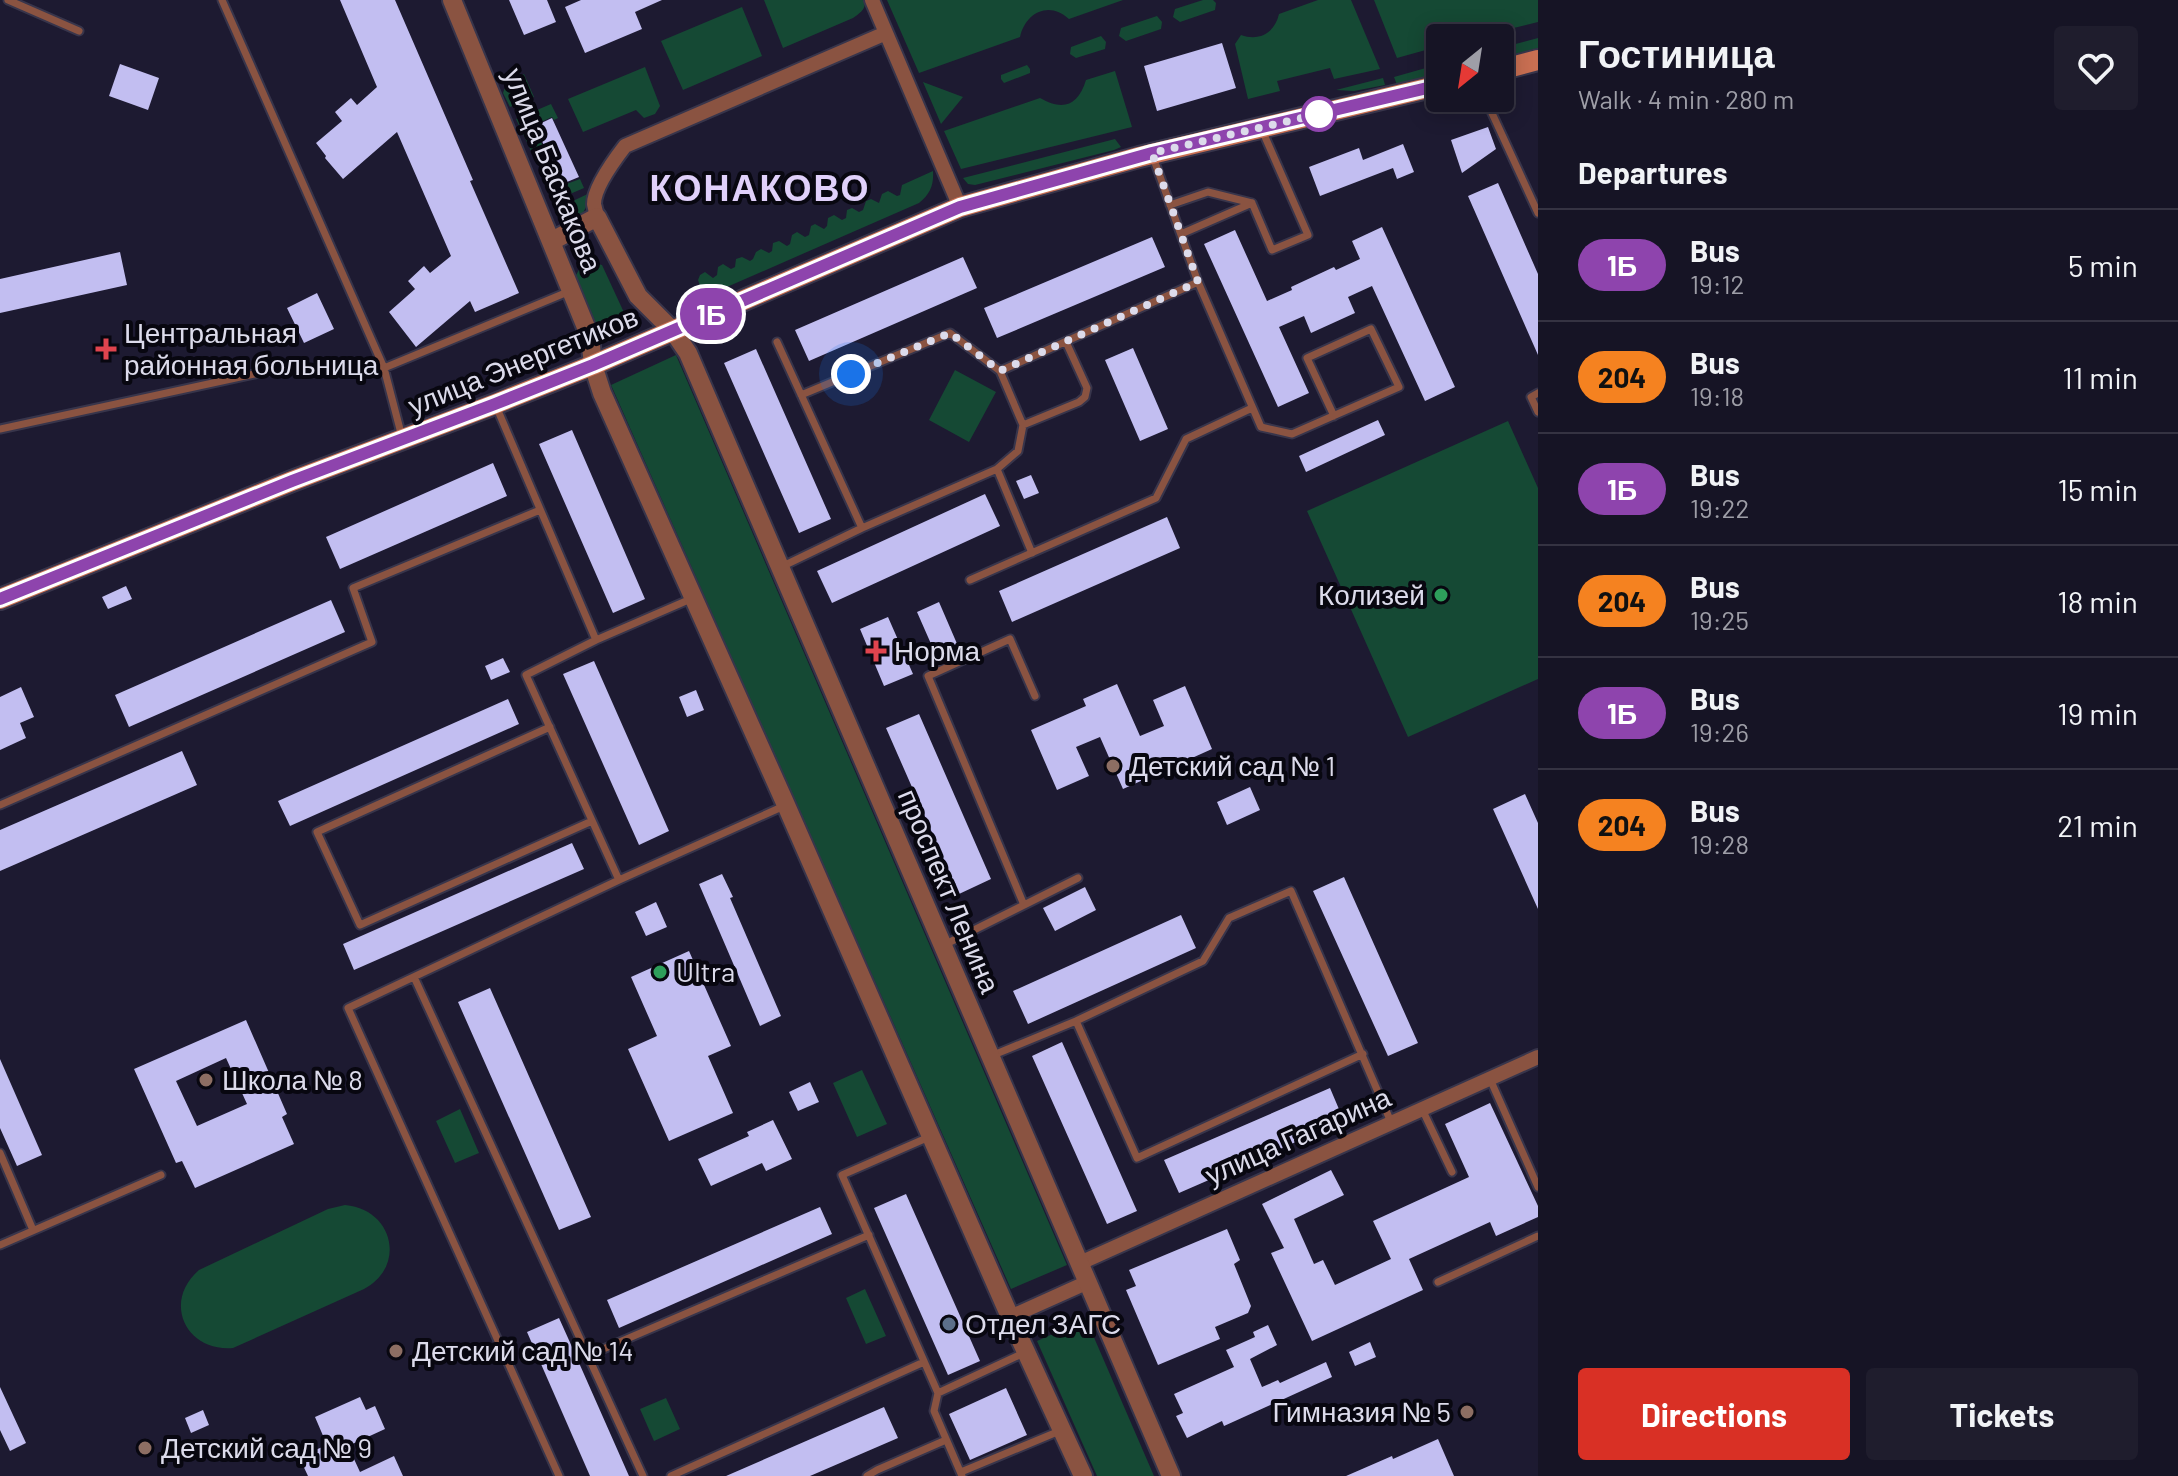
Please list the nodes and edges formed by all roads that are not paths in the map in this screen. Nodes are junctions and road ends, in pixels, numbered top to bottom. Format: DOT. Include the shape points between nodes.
graph roads {
  1 [pos="8,0"];
  2 [pos="222,0"];
  3 [pos="452,0"];
  4 [pos="872,0"];
  5 [pos="79,31"];
  6 [pos="886,33"];
  7 [pos="1538,60"];
  8 [pos="1514,66"];
  9 [pos="1426,88"];
  10 [pos="1492,112"];
  11 [pos="1261,128"];
  12 [pos="1152,153"];
  13 [pos="1252,203"];
  14 [pos="1170,205"];
  15 [pos="960,207"];
  16 [pos="1538,211"];
  17 [pos="597,217"];
  18 [pos="1181,234"];
  19 [pos="552,241"];
  20 [pos="1198,282"];
  21 [pos="572,291"];
  22 [pos="673,331"];
  23 [pos="777,342"];
  24 [pos="1066,342"];
  25 [pos="593,365"];
  26 [pos="384,368"];
  27 [pos="1000,371"];
  28 [pos="1538,393"];
  29 [pos="801,395"];
  30 [pos="495,404"];
  31 [pos="1252,408"];
  32 [pos="1538,412"];
  33 [pos="1334,416"];
  34 [pos="1023,425"];
  35 [pos="0,429"];
  36 [pos="403,439"];
  37 [pos="997,469"];
  38 [pos="540,510"];
  39 [pos="862,528"];
  40 [pos="1032,553"];
  41 [pos="779,568"];
  42 [pos="970,580"];
  43 [pos="693,598"];
  44 [pos="0,599"];
  45 [pos="596,640"];
  46 [pos="1035,696"];
  47 [pos="550,727"];
  48 [pos="0,805"];
  49 [pos="786,805"];
  50 [pos="592,821"];
  51 [pos="1078,878"];
  52 [pos="619,880"];
  53 [pos="1024,905"];
  54 [pos="942,946"];
  55 [pos="414,977"];
  56 [pos="1076,1021"];
  57 [pos="1363,1054"];
  58 [pos="990,1056"];
  59 [pos="1538,1057"];
  60 [pos="1490,1079"];
  61 [pos="1422,1109"];
  62 [pos="1391,1122"];
  63 [pos="931,1136"];
  64 [pos="0,1153"];
  65 [pos="3,1168"];
  66 [pos="1452,1172"];
  67 [pos="161,1175"];
  68 [pos="1538,1187"];
  69 [pos="33,1230"];
  70 [pos="869,1235"];
  71 [pos="1538,1236"];
  72 [pos="0,1245"];
  73 [pos="1080,1263"];
  74 [pos="1088,1282"];
  75 [pos="1438,1282"];
  76 [pos="1010,1317"];
  77 [pos="1026,1352"];
  78 [pos="587,1356"];
  79 [pos="924,1362"];
  80 [pos="938,1393"];
  81 [pos="1062,1430"];
  82 [pos="946,1440"];
  83 [pos="961,1474"];
  84 [pos="559,1476"];
  85 [pos="643,1476"];
  86 [pos="671,1476"];
  87 [pos="867,1476"];
  88 [pos="1083,1476"];
  89 [pos="1171,1476"];
  1 -- 5 [label="lane"];
  2 -- 26 [label="lane"];
  3 -- 19 [label="street, улица Баскакова"];
  4 -- 6 [label="street"];
  6 -- 15 [label="street"];
  6 -- 17 [label="street" via="625,146 596,194"];
  7 -- 8 [label="main road"];
  9 -- 11 [label="main road, улица Энергетиков"];
  10 -- 16 [label="lane"];
  11 -- 12 [label="main road, улица Энергетиков"];
  11 -- 13 [label="lane" via="1308,235 1272,250"];
  12 -- 14 [label="lane"];
  12 -- 15 [label="main road, улица Энергетиков"];
  13 -- 14 [label="lane" via="1208,192"];
  13 -- 18 [label="lane"];
  14 -- 18 [label="lane"];
  15 -- 22 [label="main road, улица Энергетиков"];
  17 -- 19 [label="street"];
  17 -- 22 [label="street, проспект Ленина" via="638,296"];
  18 -- 20 [label="lane"];
  19 -- 21 [label="street, улица Баскакова"];
  20 -- 24 [label="lane"];
  20 -- 31 [label="lane"];
  21 -- 25 [label="street, улица Баскакова" via="590,337"];
  21 -- 26 [label="lane"];
  22 -- 25 [label="main road, улица Энергетиков"];
  22 -- 41 [label="street, проспект Ленина" via="688,353"];
  23 -- 29 [label="lane"];
  24 -- 27 [label="lane"];
  24 -- 34 [label="lane" via="1087,388 1085,397"];
  25 -- 30 [label="main road, улица Энергетиков"];
  25 -- 43 [label="street"];
  26 -- 35 [label="lane" via="273,370"];
  26 -- 36 [label="lane"];
  27 -- 29 [label="lane" via="950,333"];
  27 -- 34 [label="lane"];
  28 -- 32 [label="lane" via="1531,397"];
  29 -- 39 [label="lane"];
  30 -- 36 [label="main road, улица Энергетиков"];
  30 -- 38 [label="lane"];
  31 -- 33 [label="lane" via="1261,427 1292,434"];
  31 -- 40 [label="lane" via="1186,439 1156,498"];
  33 -- 33 [label="lane" via="1307,358 1371,329 1399,387"];
  34 -- 37 [label="lane" via="1018,451"];
  36 -- 44 [label="main road, улица Энергетиков"];
  37 -- 39 [label="lane"];
  37 -- 40 [label="lane"];
  38 -- 45 [label="lane"];
  38 -- 48 [label="lane" via="353,588 372,642"];
  39 -- 41 [label="lane"];
  40 -- 42 [label="lane"];
  41 -- 54 [label="street, проспект Ленина"];
  43 -- 45 [label="lane"];
  43 -- 49 [label="street"];
  45 -- 47 [label="lane" via="526,675"];
  46 -- 53 [label="lane" via="1010,639 928,676"];
  47 -- 50 [label="lane"];
  47 -- 50 [label="lane" via="317,832 360,925"];
  49 -- 52 [label="lane"];
  49 -- 63 [label="street"];
  50 -- 52 [label="lane"];
  51 -- 53 [label="lane"];
  52 -- 55 [label="lane"];
  53 -- 54 [label="lane"];
  54 -- 58 [label="street, проспект Ленина"];
  55 -- 78 [label="lane"];
  55 -- 84 [label="lane" via="348,1008"];
  56 -- 57 [label="lane" via="1137,1158"];
  56 -- 57 [label="lane" via="1203,961 1229,918 1291,891"];
  56 -- 58 [label="lane"];
  57 -- 62 [label="lane"];
  58 -- 73 [label="street, проспект Ленина"];
  59 -- 60 [label="street, улица Гагарина"];
  60 -- 61 [label="street, улица Гагарина"];
  60 -- 68 [label="lane"];
  61 -- 62 [label="street, улица Гагарина"];
  61 -- 66 [label="lane"];
  62 -- 73 [label="street, улица Гагарина"];
  63 -- 70 [label="lane" via="842,1175"];
  63 -- 76 [label="street"];
  64 -- 65 [label="lane"];
  65 -- 69 [label="lane"];
  67 -- 69 [label="lane"];
  69 -- 72 [label="lane"];
  70 -- 78 [label="lane"];
  70 -- 79 [label="lane"];
  71 -- 75 [label="lane"];
  73 -- 74 [label="street, проспект Ленина"];
  74 -- 76 [label="street"];
  74 -- 89 [label="street, проспект Ленина"];
  76 -- 77 [label="street"];
  77 -- 80 [label="lane"];
  77 -- 81 [label="street"];
  78 -- 85 [label="lane"];
  79 -- 80 [label="lane"];
  79 -- 86 [label="lane"];
  80 -- 82 [label="lane" via="934,1411"];
  81 -- 83 [label="lane"];
  81 -- 88 [label="street"];
  82 -- 83 [label="lane"];
  82 -- 87 [label="lane"];
}
